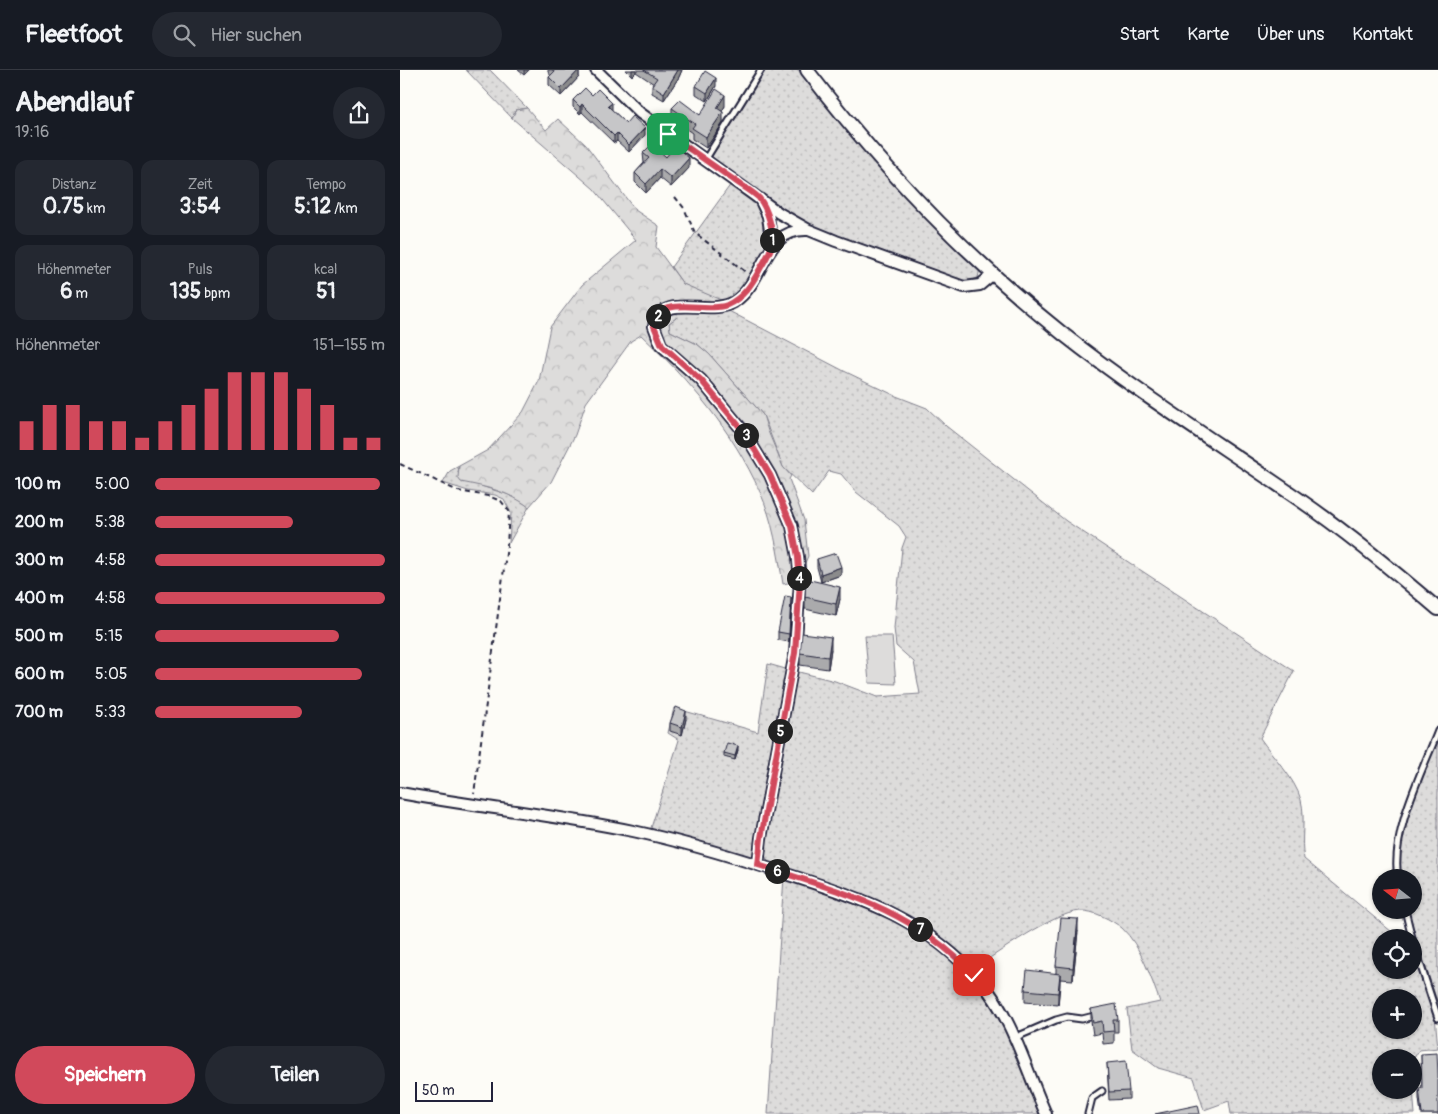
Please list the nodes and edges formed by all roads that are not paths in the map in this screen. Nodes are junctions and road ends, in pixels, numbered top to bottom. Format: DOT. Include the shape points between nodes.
graph roads {
  1 [pos="596,70"];
  2 [pos="761,70"];
  3 [pos="807,70"];
  4 [pos="707,161"];
  5 [pos="758,198"];
  6 [pos="809,230"];
  7 [pos="772,246"];
  8 [pos="993,274"];
  9 [pos="1438,609"];
  10 [pos="1438,731"];
  11 [pos="400,792"];
  12 [pos="758,865"];
  13 [pos="1397,869"];
  14 [pos="1422,969"];
  15 [pos="1103,1014"];
  16 [pos="1438,1018"];
  17 [pos="1013,1039"];
  18 [pos="1102,1092"];
  19 [pos="1046,1114"];
  20 [pos="1088,1114"];
  1 -- 4 [label="street" via="640,113"];
  2 -- 4 [label="lane"];
  3 -- 8 [label="street" via="922,203"];
  4 -- 5 [label="street"];
  5 -- 6 [label="street"];
  5 -- 7 [label="street" via="768,216"];
  6 -- 7 [label="street" via="787,233"];
  6 -- 8 [label="street" via="964,287 980,285"];
  7 -- 12 [label="street" via="741,296 726,306 706,309 677,306 666,309 655,321 655,332 662,345 718,398 758,453 792,526 804,583"];
  8 -- 9 [label="street" via="1108,368 1302,501"];
  10 -- 13 [label="lane" via="1400,831"];
  11 -- 12 [label="street" via="633,831"];
  12 -- 17 [label="street" via="866,900 922,930 952,953 982,983 1000,1008"];
  14 -- 16 [label="lane"];
  15 -- 17 [label="lane" via="1082,1019 1067,1016"];
  17 -- 19 [label="street"];
  18 -- 20 [label="lane" via="1092,1098"];
}
